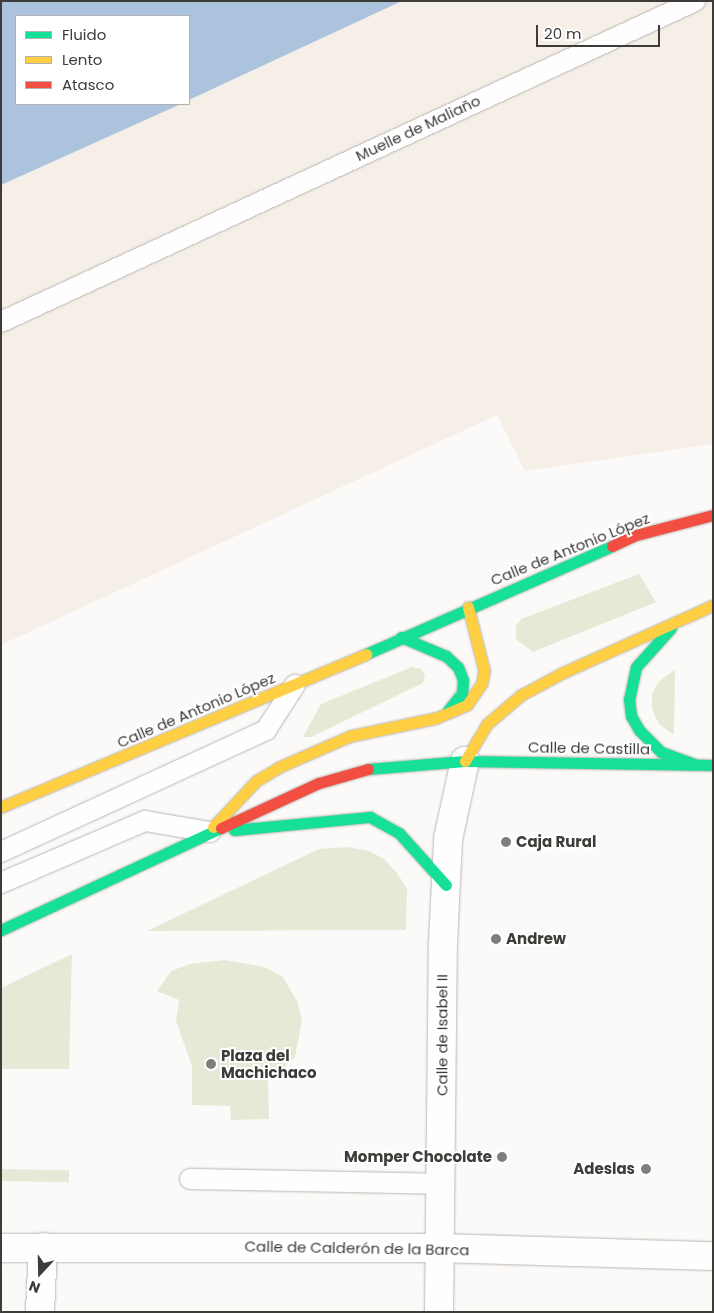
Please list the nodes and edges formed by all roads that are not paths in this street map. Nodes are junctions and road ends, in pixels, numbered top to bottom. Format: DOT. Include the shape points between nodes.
graph roads {
  1 [pos="695,1"];
  2 [pos="1,322"];
  3 [pos="713,515"];
  4 [pos="713,605"];
  5 [pos="468,607"];
  6 [pos="678,620"];
  7 [pos="400,637"];
  8 [pos="295,685"];
  9 [pos="436,718"];
  10 [pos="465,761"];
  11 [pos="695,765"];
  12 [pos="713,765"];
  13 [pos="1,807"];
  14 [pos="210,832"];
  15 [pos="1,852"];
  16 [pos="1,883"];
  17 [pos="446,885"];
  18 [pos="1,930"];
  19 [pos="190,1179"];
  20 [pos="441,1184"];
  21 [pos="43,1247"];
  22 [pos="1,1248"];
  23 [pos="439,1248"];
  24 [pos="713,1256"];
  25 [pos="40,1312"];
  26 [pos="439,1312"];
  1 -- 2 [label="lane, Muelle de Maliaño" via="142,254"];
  3 -- 5 [label="main road, Calle de Antonio López" via="636,535"];
  4 -- 6 [label="main road"];
  5 -- 7 [label="main road, Calle de Antonio López"];
  5 -- 9 [label="main road" via="473,635 482,656 482,683 467,705"];
  6 -- 10 [label="main road" via="562,672 521,695 488,724"];
  6 -- 11 [label="main road" via="636,668 629,699 631,716 644,736 661,752"];
  7 -- 8 [label="main road, Calle de Antonio López"];
  7 -- 9 [label="main road" via="446,656 458,668 463,680 462,693 455,705"];
  8 -- 13 [label="main road, Calle de Antonio López"];
  8 -- 15 [label="lane" via="266,730"];
  9 -- 14 [label="main road" via="350,736 279,767 244,793 218,818"];
  10 -- 11 [label="main road, Calle de Castilla"];
  10 -- 14 [label="main road" via="356,770"];
  10 -- 17 [label="street, Calle de Isabel II" via="448,839"];
  11 -- 12 [label="main road, Calle de Castilla"];
  14 -- 16 [label="lane" via="146,821"];
  14 -- 17 [label="main road" via="370,817 399,833"];
  14 -- 18 [label="main road"];
  17 -- 20 [label="street, Calle de Isabel II"];
  19 -- 20 [label="lane"];
  20 -- 23 [label="street, Calle de Isabel II"];
  21 -- 22 [label="street, Calle de Calderón de la Barca"];
  21 -- 23 [label="street, Calle de Calderón de la Barca"];
  21 -- 25 [label="street"];
  23 -- 24 [label="street, Calle de Calderón de la Barca"];
  23 -- 26 [label="street, Calle de Isabel II"];
}
